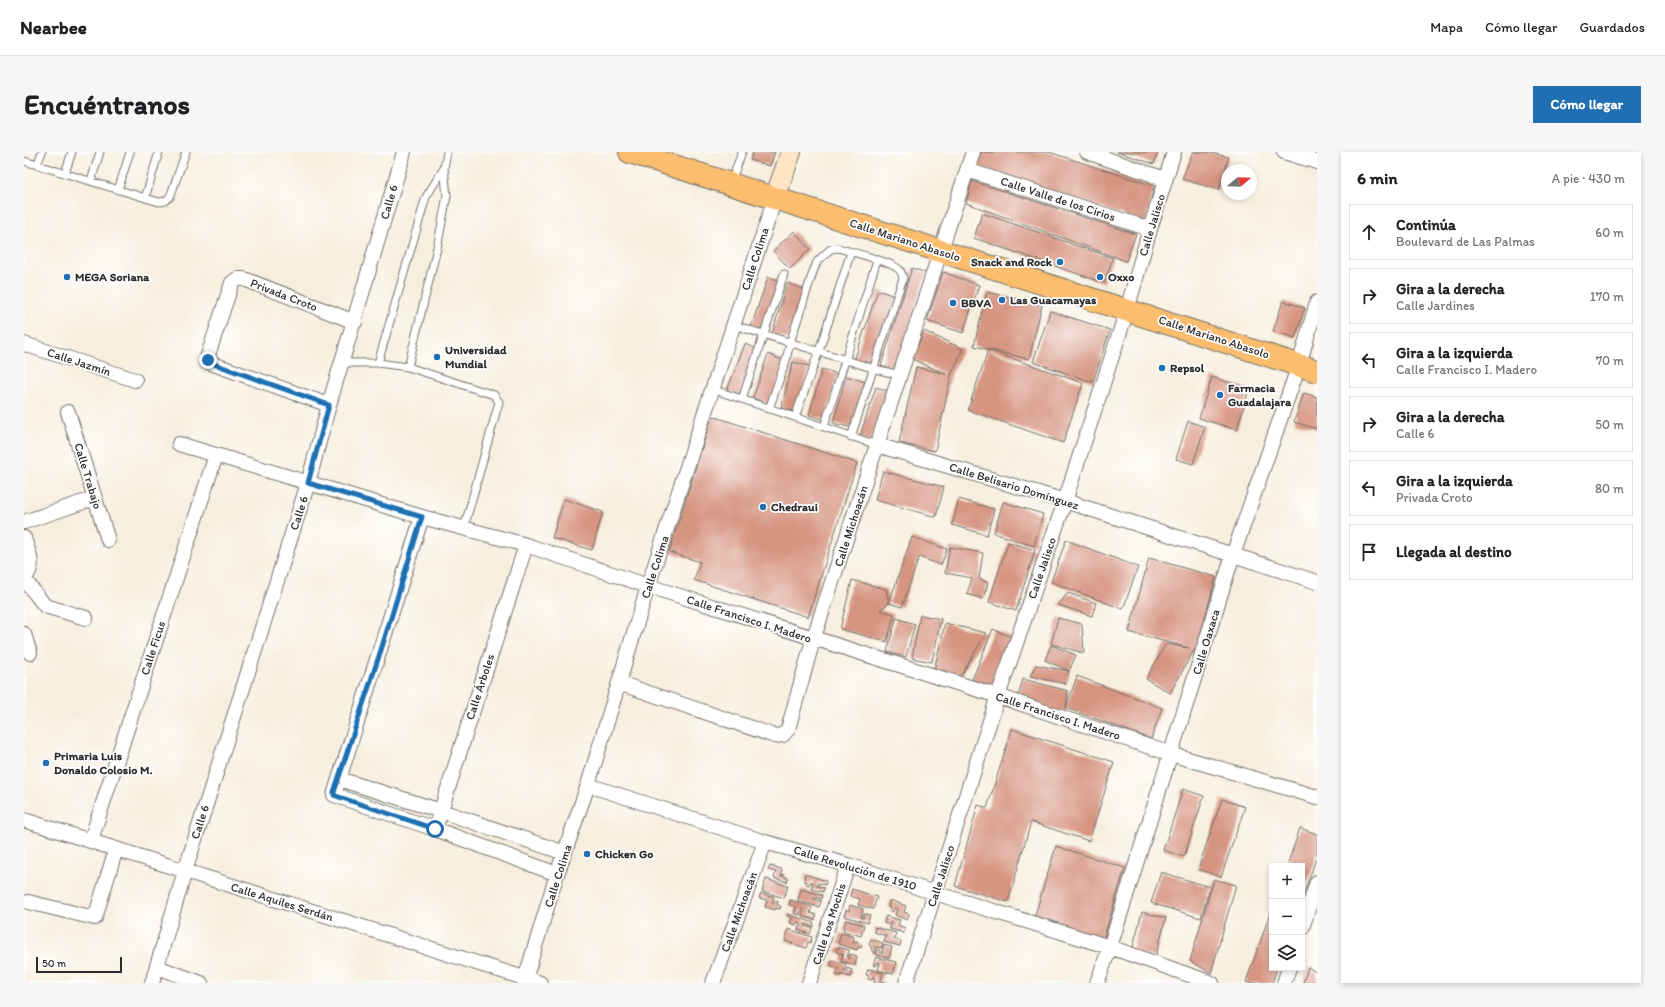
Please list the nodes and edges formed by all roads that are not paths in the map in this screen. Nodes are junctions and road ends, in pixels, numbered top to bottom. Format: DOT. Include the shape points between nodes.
graph roads {
  1 [pos="42,152"];
  2 [pos="72,152"];
  3 [pos="100,152"];
  4 [pos="130,152"];
  5 [pos="159,152"];
  6 [pos="186,152"];
  7 [pos="404,152"];
  8 [pos="447,152"];
  9 [pos="630,152"];
  10 [pos="791,152"];
  11 [pos="973,152"];
  12 [pos="1087,152"];
  13 [pos="1174,152"];
  14 [pos="1284,152"];
  15 [pos="739,153"];
  16 [pos="24,160"];
  17 [pos="1317,162"];
  18 [pos="37,165"];
  19 [pos="444,168"];
  20 [pos="966,170"];
  21 [pos="65,173"];
  22 [pos="1166,179"];
  23 [pos="91,181"];
  24 [pos="731,184"];
  25 [pos="118,190"];
  26 [pos="145,198"];
  27 [pos="775,198"];
  28 [pos="1150,229"];
  29 [pos="940,251"];
  30 [pos="851,252"];
  31 [pos="877,260"];
  32 [pos="784,274"];
  33 [pos="1317,302"];
  34 [pos="1127,310"];
  35 [pos="355,322"];
  36 [pos="734,325"];
  37 [pos="763,334"];
  38 [pos="790,343"];
  39 [pos="24,344"];
  40 [pos="819,351"];
  41 [pos="846,359"];
  42 [pos="342,363"];
  43 [pos="378,363"];
  44 [pos="408,367"];
  45 [pos="1308,368"];
  46 [pos="875,369"];
  47 [pos="900,375"];
  48 [pos="134,380"];
  49 [pos="712,389"];
  50 [pos="742,399"];
  51 [pos="329,405"];
  52 [pos="769,409"];
  53 [pos="68,412"];
  54 [pos="795,417"];
  55 [pos="824,427"];
  56 [pos="851,437"];
  57 [pos="180,444"];
  58 [pos="877,445"];
  59 [pos="216,455"];
  60 [pos="308,483"];
  61 [pos="95,498"];
  62 [pos="1065,501"];
  63 [pos="422,517"];
  64 [pos="24,522"];
  65 [pos="464,528"];
  66 [pos="108,540"];
  67 [pos="25,543"];
  68 [pos="526,545"];
  69 [pos="1233,555"];
  70 [pos="24,578"];
  71 [pos="1317,582"];
  72 [pos="648,586"];
  73 [pos="86,618"];
  74 [pos="24,634"];
  75 [pos="813,640"];
  76 [pos="30,653"];
  77 [pos="619,684"];
  78 [pos="998,696"];
  79 [pos="1171,754"];
  80 [pos="339,779"];
  81 [pos="588,785"];
  82 [pos="1317,797"];
  83 [pos="441,811"];
  84 [pos="24,820"];
  85 [pos="435,829"];
  86 [pos="91,840"];
  87 [pos="765,842"];
  88 [pos="116,850"];
  89 [pos="564,853"];
  90 [pos="848,865"];
  91 [pos="184,871"];
  92 [pos="557,874"];
  93 [pos="1317,882"];
  94 [pos="935,893"];
  95 [pos="28,902"];
  96 [pos="1305,919"];
  97 [pos="1110,947"];
  98 [pos="157,967"];
  99 [pos="1288,971"];
  100 [pos="525,981"];
  101 [pos="152,983"];
  102 [pos="201,983"];
  103 [pos="540,983"];
  104 [pos="713,983"];
  105 [pos="809,983"];
  106 [pos="906,983"];
  107 [pos="1097,983"];
  108 [pos="1212,983"];
  109 [pos="1284,983"];
  1 -- 18 [label="lane"];
  2 -- 21 [label="lane"];
  3 -- 23 [label="lane"];
  4 -- 25 [label="lane"];
  5 -- 26 [label="lane"];
  6 -- 26 [label="lane" via="170,197 159,202"];
  7 -- 35 [label="street, Calle 6"];
  8 -- 19 [label="lane"];
  9 -- 24 [label="main road, Calle Mariano Abasolo" via="672,162"];
  10 -- 27 [label="street, Calle Colima"];
  11 -- 20 [label="street, Calle Michoacán"];
  12 -- 22 [label="street"];
  13 -- 22 [label="street, Calle Jalisco"];
  14 -- 17 [label="street"];
  15 -- 24 [label="lane"];
  16 -- 18 [label="lane"];
  18 -- 21 [label="lane"];
  19 -- 43 [label="lane" via="426,197"];
  19 -- 44 [label="lane" via="447,196"];
  20 -- 28 [label="street, Calle Valle de los Cirios"];
  20 -- 29 [label="street, Calle Michoacán"];
  21 -- 23 [label="lane"];
  22 -- 28 [label="street, Calle Jalisco"];
  23 -- 25 [label="lane"];
  24 -- 27 [label="main road, Calle Mariano Abasolo"];
  25 -- 26 [label="lane"];
  27 -- 29 [label="main road, Calle Mariano Abasolo"];
  27 -- 36 [label="street, Calle Colima"];
  28 -- 34 [label="street, Calle Jalisco"];
  29 -- 34 [label="main road, Calle Mariano Abasolo"];
  29 -- 47 [label="street, Calle Michoacán"];
  30 -- 31 [label="lane"];
  30 -- 38 [label="lane" via="838,248 831,249 817,262"];
  30 -- 40 [label="lane"];
  31 -- 41 [label="lane"];
  31 -- 46 [label="lane" via="897,267 904,278"];
  32 -- 37 [label="lane"];
  33 -- 45 [label="street, Calle Oaxaca"];
  34 -- 45 [label="main road, Calle Mariano Abasolo"];
  34 -- 62 [label="street, Calle Jalisco"];
  35 -- 42 [label="street, Calle 6"];
  35 -- 51 [label="street, Privada Croto" via="244,279 237,279 232,283 208,355 208,360 214,364"];
  36 -- 37 [label="lane"];
  36 -- 49 [label="street, Calle Colima"];
  37 -- 38 [label="lane"];
  37 -- 50 [label="lane"];
  38 -- 40 [label="lane"];
  38 -- 52 [label="lane"];
  39 -- 48 [label="street, Calle Jazmín"];
  40 -- 41 [label="lane"];
  40 -- 54 [label="lane"];
  41 -- 46 [label="lane"];
  41 -- 55 [label="lane"];
  42 -- 43 [label="lane"];
  42 -- 51 [label="street, Calle 6"];
  43 -- 44 [label="lane"];
  44 -- 65 [label="lane" via="498,398"];
  45 -- 69 [label="street, Calle Oaxaca"];
  46 -- 47 [label="lane"];
  46 -- 56 [label="lane"];
  47 -- 58 [label="street, Calle Michoacán"];
  49 -- 50 [label="lane, Calle Belisario Domínguez"];
  49 -- 72 [label="street, Calle Colima"];
  50 -- 52 [label="lane, Calle Belisario Domínguez"];
  51 -- 60 [label="street, Calle 6"];
  52 -- 54 [label="lane, Calle Belisario Domínguez"];
  53 -- 61 [label="street, Calle Trabajo"];
  54 -- 55 [label="lane, Calle Belisario Domínguez"];
  55 -- 56 [label="lane, Calle Belisario Domínguez"];
  56 -- 58 [label="lane, Calle Belisario Domínguez"];
  57 -- 59 [label="street, Calle Francisco I. Madero"];
  58 -- 62 [label="street, Calle Belisario Domínguez"];
  58 -- 75 [label="street, Calle Michoacán"];
  59 -- 60 [label="street, Calle Francisco I. Madero"];
  59 -- 86 [label="street, Calle Ficus"];
  60 -- 63 [label="street, Calle Francisco I. Madero"];
  60 -- 91 [label="street, Calle 6"];
  61 -- 64 [label="street"];
  61 -- 66 [label="street, Calle Trabajo"];
  62 -- 69 [label="street, Calle Belisario Domínguez"];
  62 -- 78 [label="street, Calle Jalisco"];
  63 -- 65 [label="street, Calle Francisco I. Madero"];
  63 -- 80 [label="street"];
  65 -- 68 [label="street, Calle Francisco I. Madero"];
  67 -- 70 [label="street" via="32,564 30,572"];
  68 -- 72 [label="street, Calle Francisco I. Madero"];
  68 -- 83 [label="street, Calle Árboles"];
  69 -- 71 [label="street, Calle Belisario Domínguez"];
  69 -- 79 [label="street, Calle Oaxaca"];
  70 -- 73 [label="street" via="46,606"];
  72 -- 75 [label="street, Calle Francisco I. Madero"];
  72 -- 77 [label="street, Calle Colima"];
  74 -- 76 [label="street"];
  75 -- 77 [label="street, Calle Michoacán" via="788,729 783,735 775,736"];
  75 -- 78 [label="street, Calle Francisco I. Madero"];
  77 -- 81 [label="street, Calle Colima"];
  78 -- 79 [label="street, Calle Francisco I. Madero"];
  78 -- 94 [label="street, Calle Jalisco"];
  79 -- 82 [label="street, Calle Francisco I. Madero"];
  79 -- 97 [label="street, Calle Oaxaca"];
  80 -- 83 [label="street"];
  80 -- 85 [label="street" via="334,795"];
  81 -- 87 [label="street, Calle Revolución de 1910"];
  81 -- 89 [label="street, Calle Colima"];
  83 -- 85 [label="street, Calle Árboles"];
  83 -- 89 [label="street"];
  84 -- 86 [label="street, Calle Aquiles Serdán"];
  85 -- 92 [label="street"];
  86 -- 88 [label="street, Calle Aquiles Serdán"];
  87 -- 90 [label="street, Calle Revolución de 1910"];
  87 -- 104 [label="street, Calle Michoacán"];
  88 -- 91 [label="street, Calle Aquiles Serdán"];
  88 -- 95 [label="street" via="95,918"];
  89 -- 92 [label="street, Calle Colima"];
  90 -- 94 [label="street, Calle Revolución de 1910"];
  90 -- 105 [label="street, Calle Los Mochis"];
  91 -- 98 [label="street, Calle 6"];
  91 -- 100 [label="street, Calle Aquiles Serdán"];
  92 -- 100 [label="street, Calle Colima"];
  93 -- 96 [label="street"];
  94 -- 97 [label="street, Calle Revolución de 1910"];
  94 -- 106 [label="street, Calle Jalisco"];
  97 -- 107 [label="street, Calle Oaxaca"];
  97 -- 108 [label="street, Calle Revolución de 1910"];
  98 -- 101 [label="street, Calle 6"];
  98 -- 102 [label="street"];
  99 -- 109 [label="street"];
  100 -- 103 [label="street, Calle Aquiles Serdán"];
}
